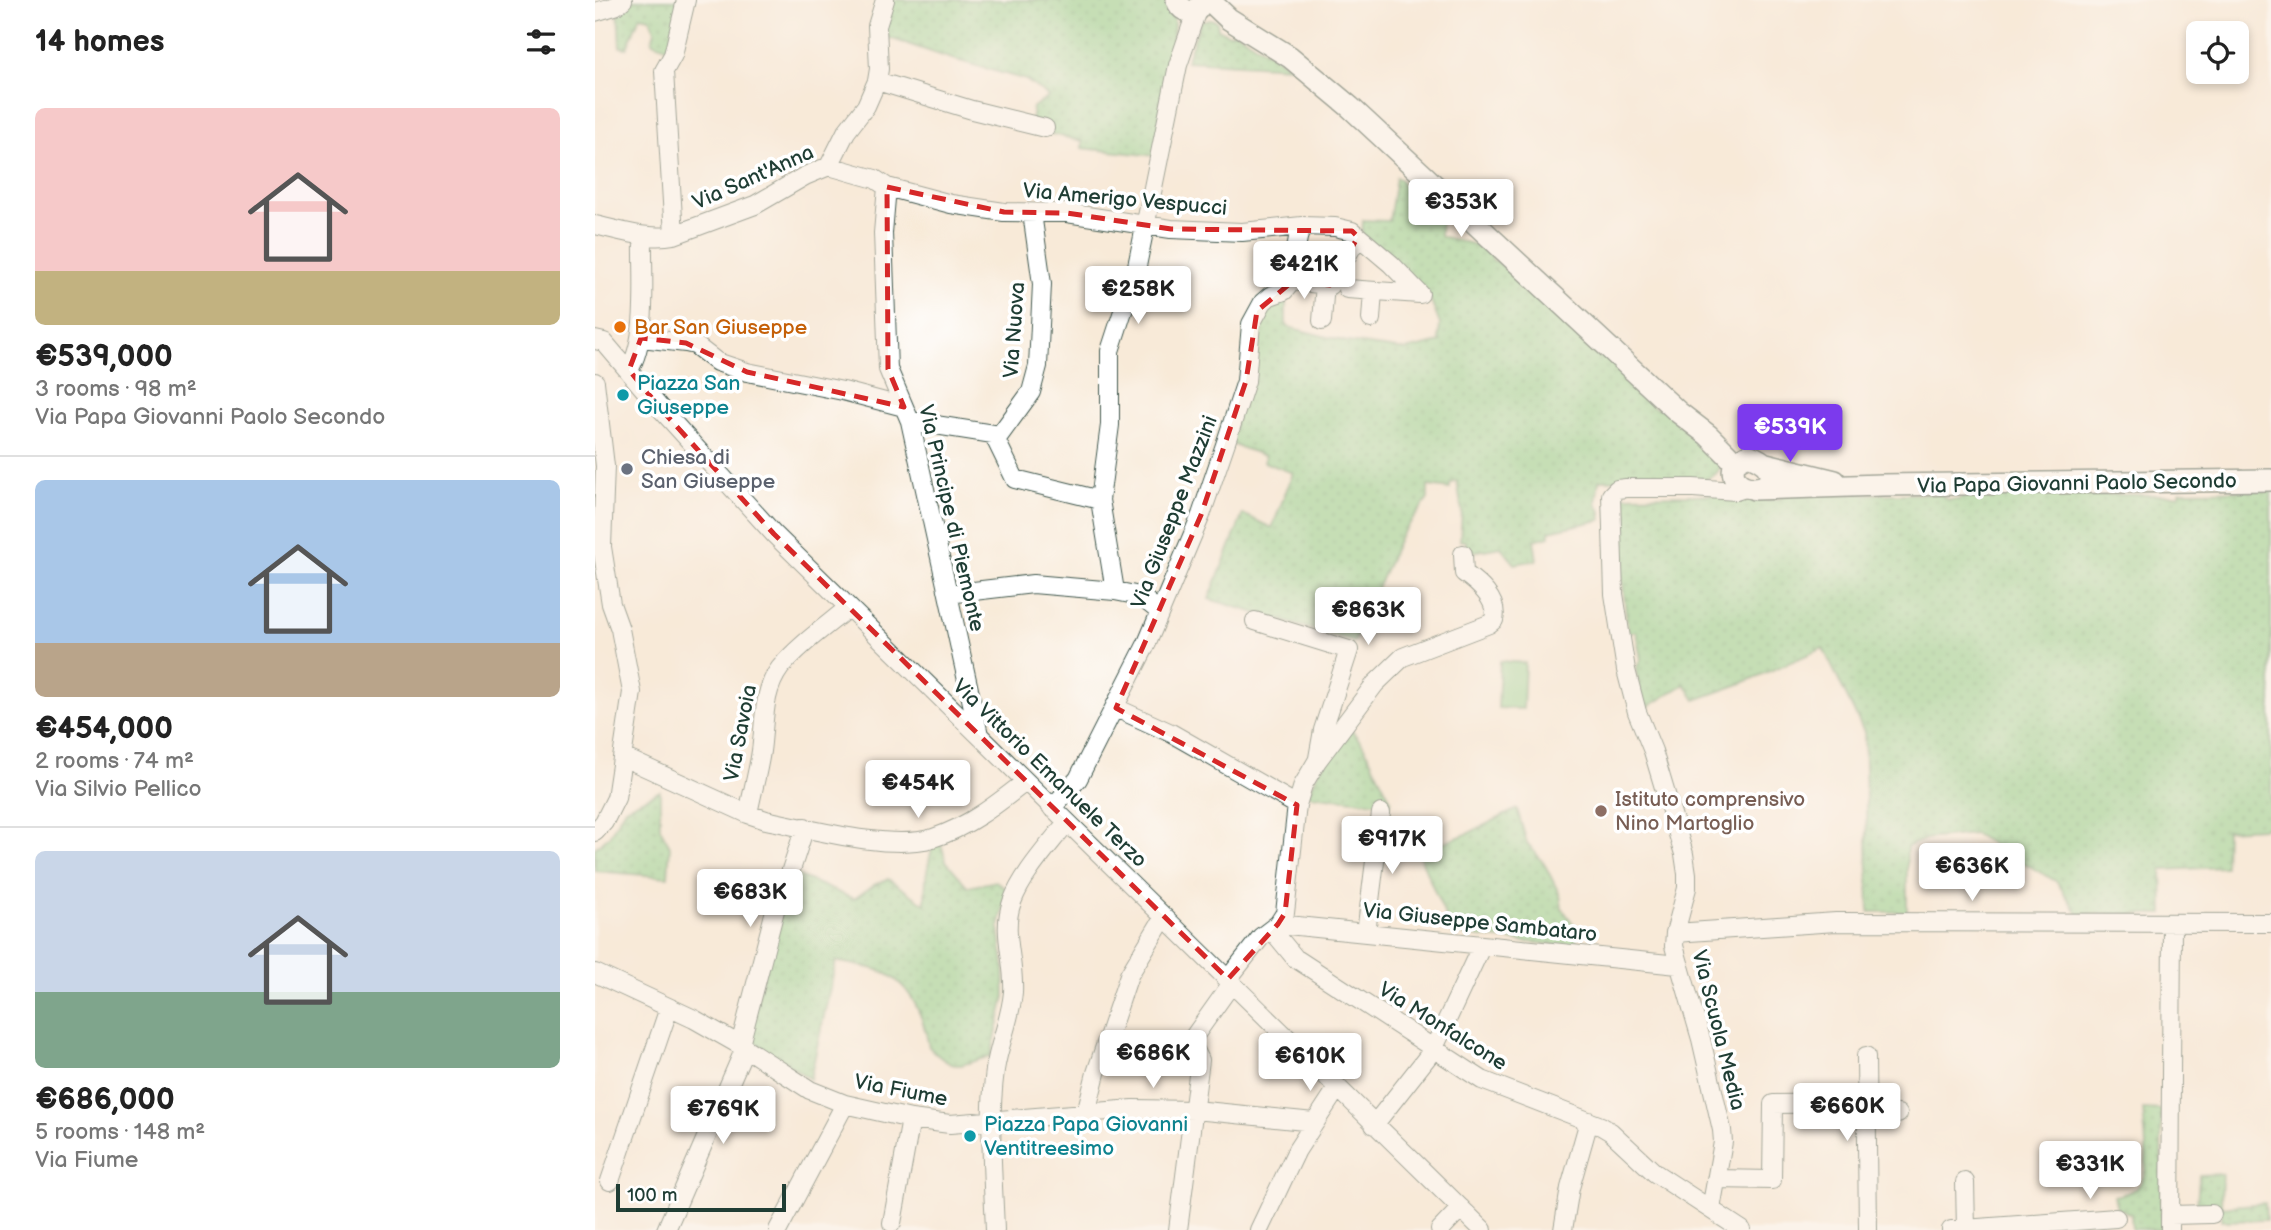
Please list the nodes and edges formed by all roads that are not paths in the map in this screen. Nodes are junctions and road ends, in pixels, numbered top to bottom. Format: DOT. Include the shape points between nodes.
graph roads {
  1 [pos="623,0"];
  2 [pos="686,0"];
  3 [pos="884,0"];
  4 [pos="1192,2"];
  5 [pos="595,12"];
  6 [pos="877,82"];
  7 [pos="1045,128"];
  8 [pos="829,166"];
  9 [pos="887,187"];
  10 [pos="1032,213"];
  11 [pos="1147,224"];
  12 [pos="595,225"];
  13 [pos="1302,226"];
  14 [pos="674,235"];
  15 [pos="643,236"];
  16 [pos="1358,237"];
  17 [pos="1290,281"];
  18 [pos="1325,284"];
  19 [pos="1347,289"];
  20 [pos="1373,291"];
  21 [pos="1371,319"];
  22 [pos="1322,321"];
  23 [pos="641,338"];
  24 [pos="599,341"];
  25 [pos="595,360"];
  26 [pos="629,370"];
  27 [pos="595,382"];
  28 [pos="907,414"];
  29 [pos="996,440"];
  30 [pos="1746,462"];
  31 [pos="2271,480"];
  32 [pos="1882,485"];
  33 [pos="1693,488"];
  34 [pos="1750,489"];
  35 [pos="1100,500"];
  36 [pos="1463,554"];
  37 [pos="1115,591"];
  38 [pos="948,594"];
  39 [pos="848,608"];
  40 [pos="1160,612"];
  41 [pos="1255,621"];
  42 [pos="1115,708"];
  43 [pos="979,735"];
  44 [pos="623,757"];
  45 [pos="1317,761"];
  46 [pos="1025,782"];
  47 [pos="1297,805"];
  48 [pos="1052,808"];
  49 [pos="1381,813"];
  50 [pos="747,814"];
  51 [pos="1067,822"];
  52 [pos="805,827"];
  53 [pos="595,832"];
  54 [pos="1164,917"];
  55 [pos="2172,923"];
  56 [pos="2271,923"];
  57 [pos="1275,927"];
  58 [pos="1366,933"];
  59 [pos="1675,933"];
  60 [pos="1482,945"];
  61 [pos="595,954"];
  62 [pos="1678,965"];
  63 [pos="597,974"];
  64 [pos="1230,981"];
  65 [pos="669,1008"];
  66 [pos="742,1046"];
  67 [pos="1433,1050"];
  68 [pos="1866,1056"];
  69 [pos="1338,1087"];
  70 [pos="845,1104"];
  71 [pos="1866,1108"];
  72 [pos="1195,1110"];
  73 [pos="1086,1113"];
  74 [pos="1898,1114"];
  75 [pos="911,1119"];
  76 [pos="1589,1121"];
  77 [pos="991,1122"];
  78 [pos="1314,1122"];
  79 [pos="1374,1125"];
  80 [pos="1716,1179"];
  81 [pos="610,1181"];
  82 [pos="1965,1182"];
  83 [pos="1461,1208"];
  84 [pos="1710,1209"];
  85 [pos="2212,1214"];
  86 [pos="2116,1218"];
  87 [pos="2170,1222"];
  88 [pos="892,1223"];
  89 [pos="2067,1226"];
  90 [pos="1740,1229"];
  91 [pos="666,1230"];
  92 [pos="778,1230"];
  93 [pos="995,1230"];
  94 [pos="1178,1230"];
  95 [pos="1259,1230"];
  96 [pos="1440,1230"];
  97 [pos="1483,1230"];
  98 [pos="1563,1230"];
  99 [pos="1868,1230"];
  100 [pos="1961,1230"];
  1 -- 5 [label="street"];
  2 -- 14 [label="street" via="673,55 664,71"];
  3 -- 6 [label="street" via="877,26"];
  4 -- 11 [label="street"];
  4 -- 30 [label="main road" via="1290,57 1340,98 1678,412"];
  6 -- 7 [label="street"];
  6 -- 8 [label="street"];
  8 -- 9 [label="street, Via Sant'Anna"];
  8 -- 14 [label="street, Via Sant'Anna" via="755,205"];
  9 -- 10 [label="street, Via Amerigo Vespucci" via="951,204"];
  9 -- 28 [label="street, Via Principe di Piemonte" via="883,233 888,369"];
  10 -- 11 [label="street, Via Amerigo Vespucci"];
  10 -- 29 [label="street, Via Nuova" via="1042,284 1038,366 1031,392"];
  11 -- 13 [label="street, Via Amerigo Vespucci" via="1242,232"];
  11 -- 35 [label="street" via="1110,351 1109,425"];
  12 -- 15 [label="street, Via Sant'Anna"];
  13 -- 16 [label="street, Via Amerigo Vespucci" via="1345,228"];
  13 -- 17 [label="street"];
  14 -- 15 [label="street, Via Sant'Anna"];
  15 -- 23 [label="street"];
  16 -- 18 [label="street" via="1330,285"];
  16 -- 20 [label="street, Via Amerigo Vespucci" via="1420,294"];
  17 -- 18 [label="street"];
  17 -- 40 [label="street, Via Giuseppe Mazzini" via="1263,302 1251,324 1246,381 1201,515"];
  18 -- 22 [label="street"];
  19 -- 20 [label="street"];
  20 -- 21 [label="street"];
  23 -- 26 [label="street"];
  23 -- 28 [label="street" via="695,345 717,362 747,372 843,391"];
  24 -- 25 [label="street"];
  24 -- 26 [label="street, Via Vittorio Emanuele Terzo"];
  26 -- 39 [label="street, Via Vittorio Emanuele Terzo" via="774,534"];
  27 -- 44 [label="street" via="605,466 602,547 632,692"];
  28 -- 29 [label="street" via="993,434"];
  28 -- 38 [label="street, Via Principe di Piemonte"];
  29 -- 35 [label="street" via="1015,479"];
  30 -- 32 [label="main road" via="1834,481"];
  30 -- 33 [label="street" via="1713,484"];
  30 -- 34 [label="main road" via="1737,481"];
  30 -- 34 [label="main road" via="1771,477 1762,488"];
  31 -- 32 [label="main road, Via Papa Giovanni Paolo Secondo"];
  32 -- 34 [label="main road"];
  33 -- 34 [label="street"];
  33 -- 59 [label="street, Via Scuola Media" via="1626,488 1611,495 1614,593 1626,670 1687,874"];
  35 -- 37 [label="street"];
  36 -- 45 [label="street" via="1464,573 1489,598 1494,620 1403,657 1375,684"];
  37 -- 38 [label="street" via="1033,584"];
  37 -- 40 [label="street" via="1140,596"];
  38 -- 43 [label="street, Via Principe di Piemonte"];
  39 -- 43 [label="street, Via Vittorio Emanuele Terzo"];
  39 -- 50 [label="street, Via Savoia" via="797,650 773,680"];
  40 -- 42 [label="street, Via Giuseppe Mazzini"];
  41 -- 45 [label="street" via="1349,650"];
  42 -- 47 [label="street" via="1171,733"];
  42 -- 48 [label="street, Via Giuseppe Mazzini" via="1078,779"];
  43 -- 46 [label="street, Via Vittorio Emanuele Terzo"];
  44 -- 50 [label="street"];
  44 -- 53 [label="street" via="616,798"];
  45 -- 47 [label="street"];
  46 -- 48 [label="street, Via Vittorio Emanuele Terzo"];
  46 -- 52 [label="street" via="983,814 931,839 883,842"];
  47 -- 57 [label="street" via="1285,913"];
  48 -- 51 [label="street, Via Vittorio Emanuele Terzo"];
  49 -- 58 [label="street"];
  50 -- 52 [label="street"];
  51 -- 54 [label="street, Via Vittorio Emanuele Terzo"];
  51 -- 77 [label="street" via="1013,899 1008,917 1013,991 995,1068"];
  52 -- 66 [label="street" via="780,891"];
  54 -- 64 [label="street, Via Vittorio Emanuele Terzo"];
  54 -- 73 [label="street" via="1129,975"];
  55 -- 56 [label="street"];
  55 -- 59 [label="street" via="1836,922"];
  55 -- 87 [label="street"];
  57 -- 58 [label="street, Via Giuseppe Sambataro"];
  57 -- 64 [label="street" via="1261,937"];
  57 -- 67 [label="street, Via Monfalcone" via="1295,958"];
  58 -- 60 [label="street, Via Giuseppe Sambataro"];
  59 -- 62 [label="street, Via Scuola Media"];
  60 -- 62 [label="street, Via Giuseppe Sambataro"];
  60 -- 67 [label="street"];
  61 -- 63 [label="street"];
  62 -- 80 [label="street, Via Scuola Media" via="1719,1115 1723,1142"];
  63 -- 65 [label="street, Via Fiume"];
  64 -- 69 [label="street, Via Vittorio Emanuele Terzo"];
  64 -- 72 [label="street" via="1193,1043 1200,1060"];
  65 -- 66 [label="street, Via Fiume"];
  65 -- 81 [label="street"];
  66 -- 70 [label="street, Via Fiume" via="810,1090"];
  66 -- 91 [label="street"];
  67 -- 76 [label="street, Via Monfalcone" via="1490,1084"];
  67 -- 79 [label="street"];
  68 -- 71 [label="street"];
  69 -- 78 [label="street"];
  69 -- 79 [label="street, Via Vittorio Emanuele Terzo"];
  70 -- 75 [label="street, Via Fiume"];
  70 -- 92 [label="street"];
  71 -- 74 [label="street"];
  71 -- 80 [label="street" via="1773,1104 1772,1180"];
  71 -- 99 [label="street"];
  72 -- 73 [label="street, Via Fiume"];
  72 -- 78 [label="street, Via Fiume"];
  72 -- 94 [label="street"];
  73 -- 77 [label="street, Via Fiume"];
  75 -- 77 [label="street, Via Fiume" via="950,1124"];
  75 -- 88 [label="street"];
  76 -- 84 [label="street, Via Monfalcone" via="1611,1132 1654,1173"];
  76 -- 98 [label="street"];
  77 -- 93 [label="street"];
  78 -- 95 [label="street"];
  79 -- 83 [label="street, Via Vittorio Emanuele Terzo"];
  80 -- 84 [label="street, Via Scuola Media"];
  82 -- 100 [label="street"];
  83 -- 96 [label="street"];
  83 -- 97 [label="street, Via Vittorio Emanuele Terzo"];
  84 -- 90 [label="street, Via Monfalcone"];
  85 -- 87 [label="street"];
  86 -- 89 [label="street"];
  89 -- 100 [label="street"];
}
